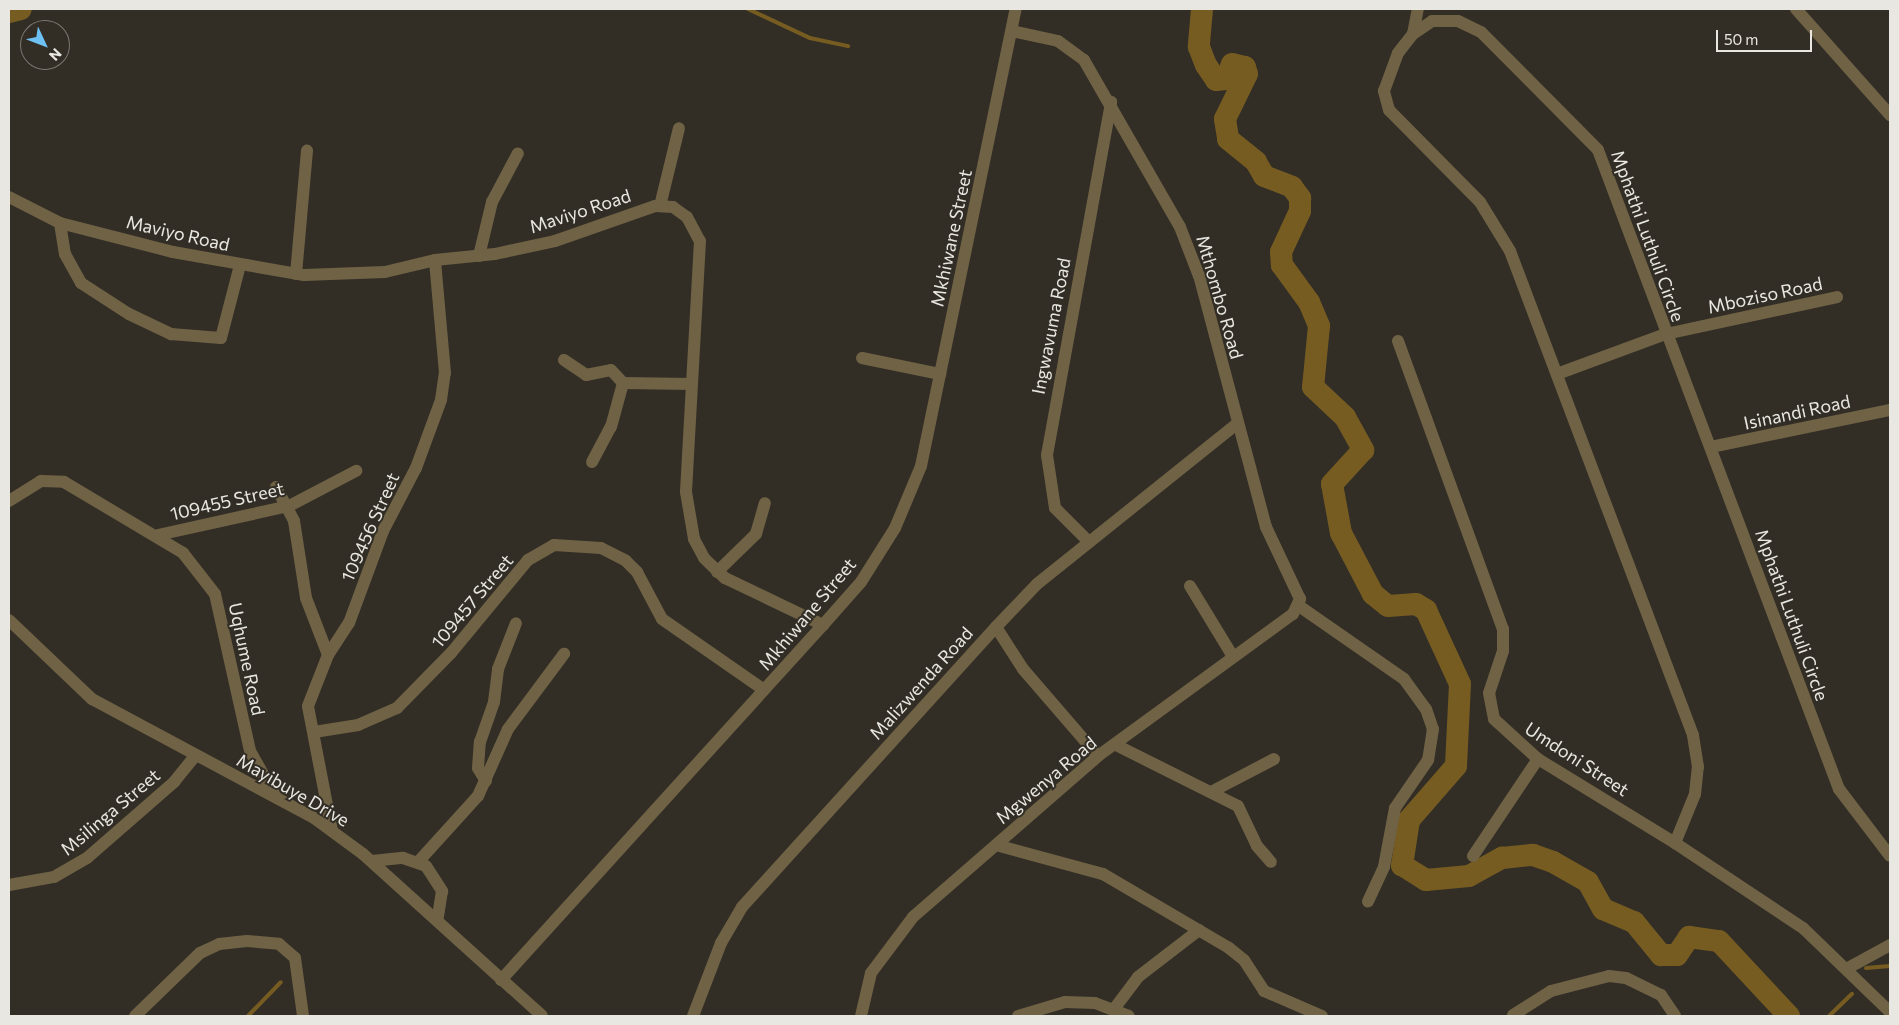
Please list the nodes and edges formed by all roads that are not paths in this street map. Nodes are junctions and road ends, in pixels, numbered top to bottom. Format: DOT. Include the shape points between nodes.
graph roads {
  1 [pos="1016,9"];
  2 [pos="1418,9"];
  3 [pos="1797,9"];
  4 [pos="1012,31"];
  5 [pos="1413,34"];
  6 [pos="1111,102"];
  7 [pos="1890,115"];
  8 [pos="679,128"];
  9 [pos="308,150"];
  10 [pos="518,153"];
  11 [pos="9,197"];
  12 [pos="660,206"];
  13 [pos="60,223"];
  14 [pos="479,256"];
  15 [pos="435,260"];
  16 [pos="240,265"];
  17 [pos="296,274"];
  18 [pos="1838,297"];
  19 [pos="1666,334"];
  20 [pos="1398,340"];
  21 [pos="862,358"];
  22 [pos="564,360"];
  23 [pos="940,374"];
  24 [pos="1557,374"];
  25 [pos="623,383"];
  26 [pos="691,384"];
  27 [pos="1890,410"];
  28 [pos="1237,424"];
  29 [pos="1711,447"];
  30 [pos="592,462"];
  31 [pos="356,471"];
  32 [pos="276,487"];
  33 [pos="9,501"];
  34 [pos="765,503"];
  35 [pos="289,506"];
  36 [pos="158,535"];
  37 [pos="1089,542"];
  38 [pos="717,572"];
  39 [pos="1190,586"];
  40 [pos="1299,606"];
  41 [pos="9,620"];
  42 [pos="516,623"];
  43 [pos="823,626"];
  44 [pos="996,627"];
  45 [pos="564,654"];
  46 [pos="328,655"];
  47 [pos="1232,655"];
  48 [pos="764,690"];
  49 [pos="314,732"];
  50 [pos="1116,745"];
  51 [pos="195,756"];
  52 [pos="1098,756"];
  53 [pos="1274,759"];
  54 [pos="1538,759"];
  55 [pos="486,781"];
  56 [pos="1211,792"];
  57 [pos="276,797"];
  58 [pos="332,831"];
  59 [pos="1676,843"];
  60 [pos="996,845"];
  61 [pos="1473,856"];
  62 [pos="1890,856"];
  63 [pos="372,861"];
  64 [pos="419,861"];
  65 [pos="1271,862"];
  66 [pos="9,885"];
  67 [pos="1368,901"];
  68 [pos="437,921"];
  69 [pos="1199,930"];
  70 [pos="1890,945"];
  71 [pos="1848,968"];
  72 [pos="501,980"];
  73 [pos="1114,1009"];
  74 [pos="1890,1012"];
  75 [pos="1513,1015"];
  76 [pos="135,1016"];
  77 [pos="303,1016"];
  78 [pos="542,1016"];
  79 [pos="693,1016"];
  80 [pos="861,1016"];
  81 [pos="1018,1016"];
  82 [pos="1129,1016"];
  83 [pos="1322,1016"];
  84 [pos="1675,1016"];
  1 -- 4 [label="street, Mkhiwane Street"];
  2 -- 5 [label="street"];
  3 -- 7 [label="street"];
  4 -- 6 [label="street, Mthombo Road" via="1058,42 1078,55"];
  4 -- 23 [label="street, Mkhiwane Street"];
  5 -- 19 [label="street, Mphathi Luthuli Circle" via="1432,21 1458,20 1481,32 1598,150"];
  5 -- 24 [label="street, Mphathi Luthuli Circle" via="1389,71 1384,91 1389,110 1497,224"];
  6 -- 28 [label="street, Mthombo Road" via="1190,248"];
  6 -- 37 [label="street, Ingwavuma Road" via="1047,456 1055,508"];
  8 -- 12 [label="street"];
  9 -- 17 [label="street"];
  10 -- 14 [label="street" via="492,202"];
  11 -- 13 [label="street, Maviyo Road"];
  12 -- 14 [label="street, Maviyo Road" via="555,241"];
  12 -- 26 [label="street" via="687,217 700,241"];
  13 -- 16 [label="street, Maviyo Road"];
  13 -- 16 [label="street" via="65,254 81,284 129,314 171,334 221,338"];
  14 -- 15 [label="street, Maviyo Road"];
  15 -- 17 [label="street, Maviyo Road" via="385,272"];
  15 -- 46 [label="street, 109456 Street" via="445,373 441,400 420,461 383,531 349,623"];
  16 -- 17 [label="street, Maviyo Road"];
  18 -- 19 [label="street, Mboziso Road"];
  19 -- 24 [label="street, Mboziso Road"];
  19 -- 29 [label="street, Mphathi Luthuli Circle"];
  20 -- 54 [label="street, Umdoni Street" via="1503,629 1503,651 1488,705 1502,728"];
  21 -- 23 [label="street"];
  22 -- 25 [label="street" via="586,375 610,370"];
  23 -- 43 [label="street, Mkhiwane Street" via="921,466 895,528 860,582"];
  24 -- 59 [label="street, Mphathi Luthuli Circle" via="1693,735 1698,767 1695,794"];
  25 -- 26 [label="street"];
  25 -- 30 [label="street" via="611,427"];
  26 -- 38 [label="street" via="688,520 704,558"];
  27 -- 29 [label="street, Isinandi Road"];
  28 -- 37 [label="street, Malizwenda Road"];
  28 -- 40 [label="street, Mthombo Road" via="1266,527 1298,589"];
  29 -- 62 [label="street, Mphathi Luthuli Circle" via="1839,789"];
  31 -- 35 [label="street, 109455 Street"];
  32 -- 35 [label="street"];
  33 -- 36 [label="street, Uqhume Road" via="41,481 64,482"];
  34 -- 38 [label="street" via="756,534"];
  35 -- 36 [label="street, 109455 Street"];
  35 -- 46 [label="street" via="306,598"];
  36 -- 57 [label="street, Uqhume Road" via="183,553 215,594 250,751"];
  37 -- 44 [label="street, Malizwenda Road" via="1037,584"];
  38 -- 43 [label="street"];
  39 -- 47 [label="street"];
  40 -- 47 [label="street, Mgwenya Road"];
  40 -- 67 [label="street" via="1404,678 1417,692 1433,729 1428,760 1395,808 1384,867"];
  41 -- 51 [label="street, Mayibuye Drive" via="92,699"];
  42 -- 55 [label="street" via="498,669 496,694 480,742 478,768"];
  43 -- 48 [label="street, Mkhiwane Street"];
  44 -- 52 [label="street" via="1023,669"];
  44 -- 79 [label="street, Malizwenda Road" via="742,907 721,943"];
  45 -- 55 [label="street" via="508,729"];
  46 -- 49 [label="street, 109456 Street" via="308,706"];
  47 -- 50 [label="street, Mgwenya Road"];
  48 -- 49 [label="street, 109457 Street" via="662,619 638,572 626,561 601,548 560,544 539,551 528,560 451,653 397,708 358,725"];
  48 -- 72 [label="street, Mkhiwane Street"];
  49 -- 58 [label="street, 109456 Street"];
  50 -- 52 [label="street, Mgwenya Road"];
  50 -- 56 [label="street"];
  51 -- 57 [label="street, Mayibuye Drive"];
  51 -- 66 [label="street, Msilinga Street" via="174,782 87,858 54,877"];
  52 -- 60 [label="street, Mgwenya Road"];
  53 -- 56 [label="street"];
  54 -- 59 [label="street, Umdoni Street"];
  54 -- 61 [label="street"];
  55 -- 64 [label="street" via="475,800 438,835"];
  56 -- 65 [label="street" via="1244,812 1256,846"];
  57 -- 58 [label="street, Mayibuye Drive"];
  58 -- 63 [label="street, Mayibuye Drive"];
  59 -- 71 [label="street, Umdoni Street" via="1803,928"];
  60 -- 69 [label="street" via="1089,867"];
  60 -- 80 [label="street, Mgwenya Road" via="895,936 872,973"];
  63 -- 64 [label="street"];
  63 -- 68 [label="street, Mayibuye Drive"];
  64 -- 68 [label="street" via="438,880 442,891"];
  68 -- 72 [label="street, Mayibuye Drive"];
  69 -- 73 [label="street" via="1138,977"];
  69 -- 83 [label="street" via="1244,960 1264,991"];
  70 -- 71 [label="street"];
  71 -- 74 [label="street, Umdoni Street"];
  72 -- 78 [label="street, Mayibuye Drive"];
  73 -- 81 [label="street" via="1065,1002"];
  73 -- 82 [label="street"];
  75 -- 84 [label="street" via="1551,991 1609,976 1655,991"];
  76 -- 77 [label="street" via="200,953 219,944 248,941 279,944 295,958"];
}
